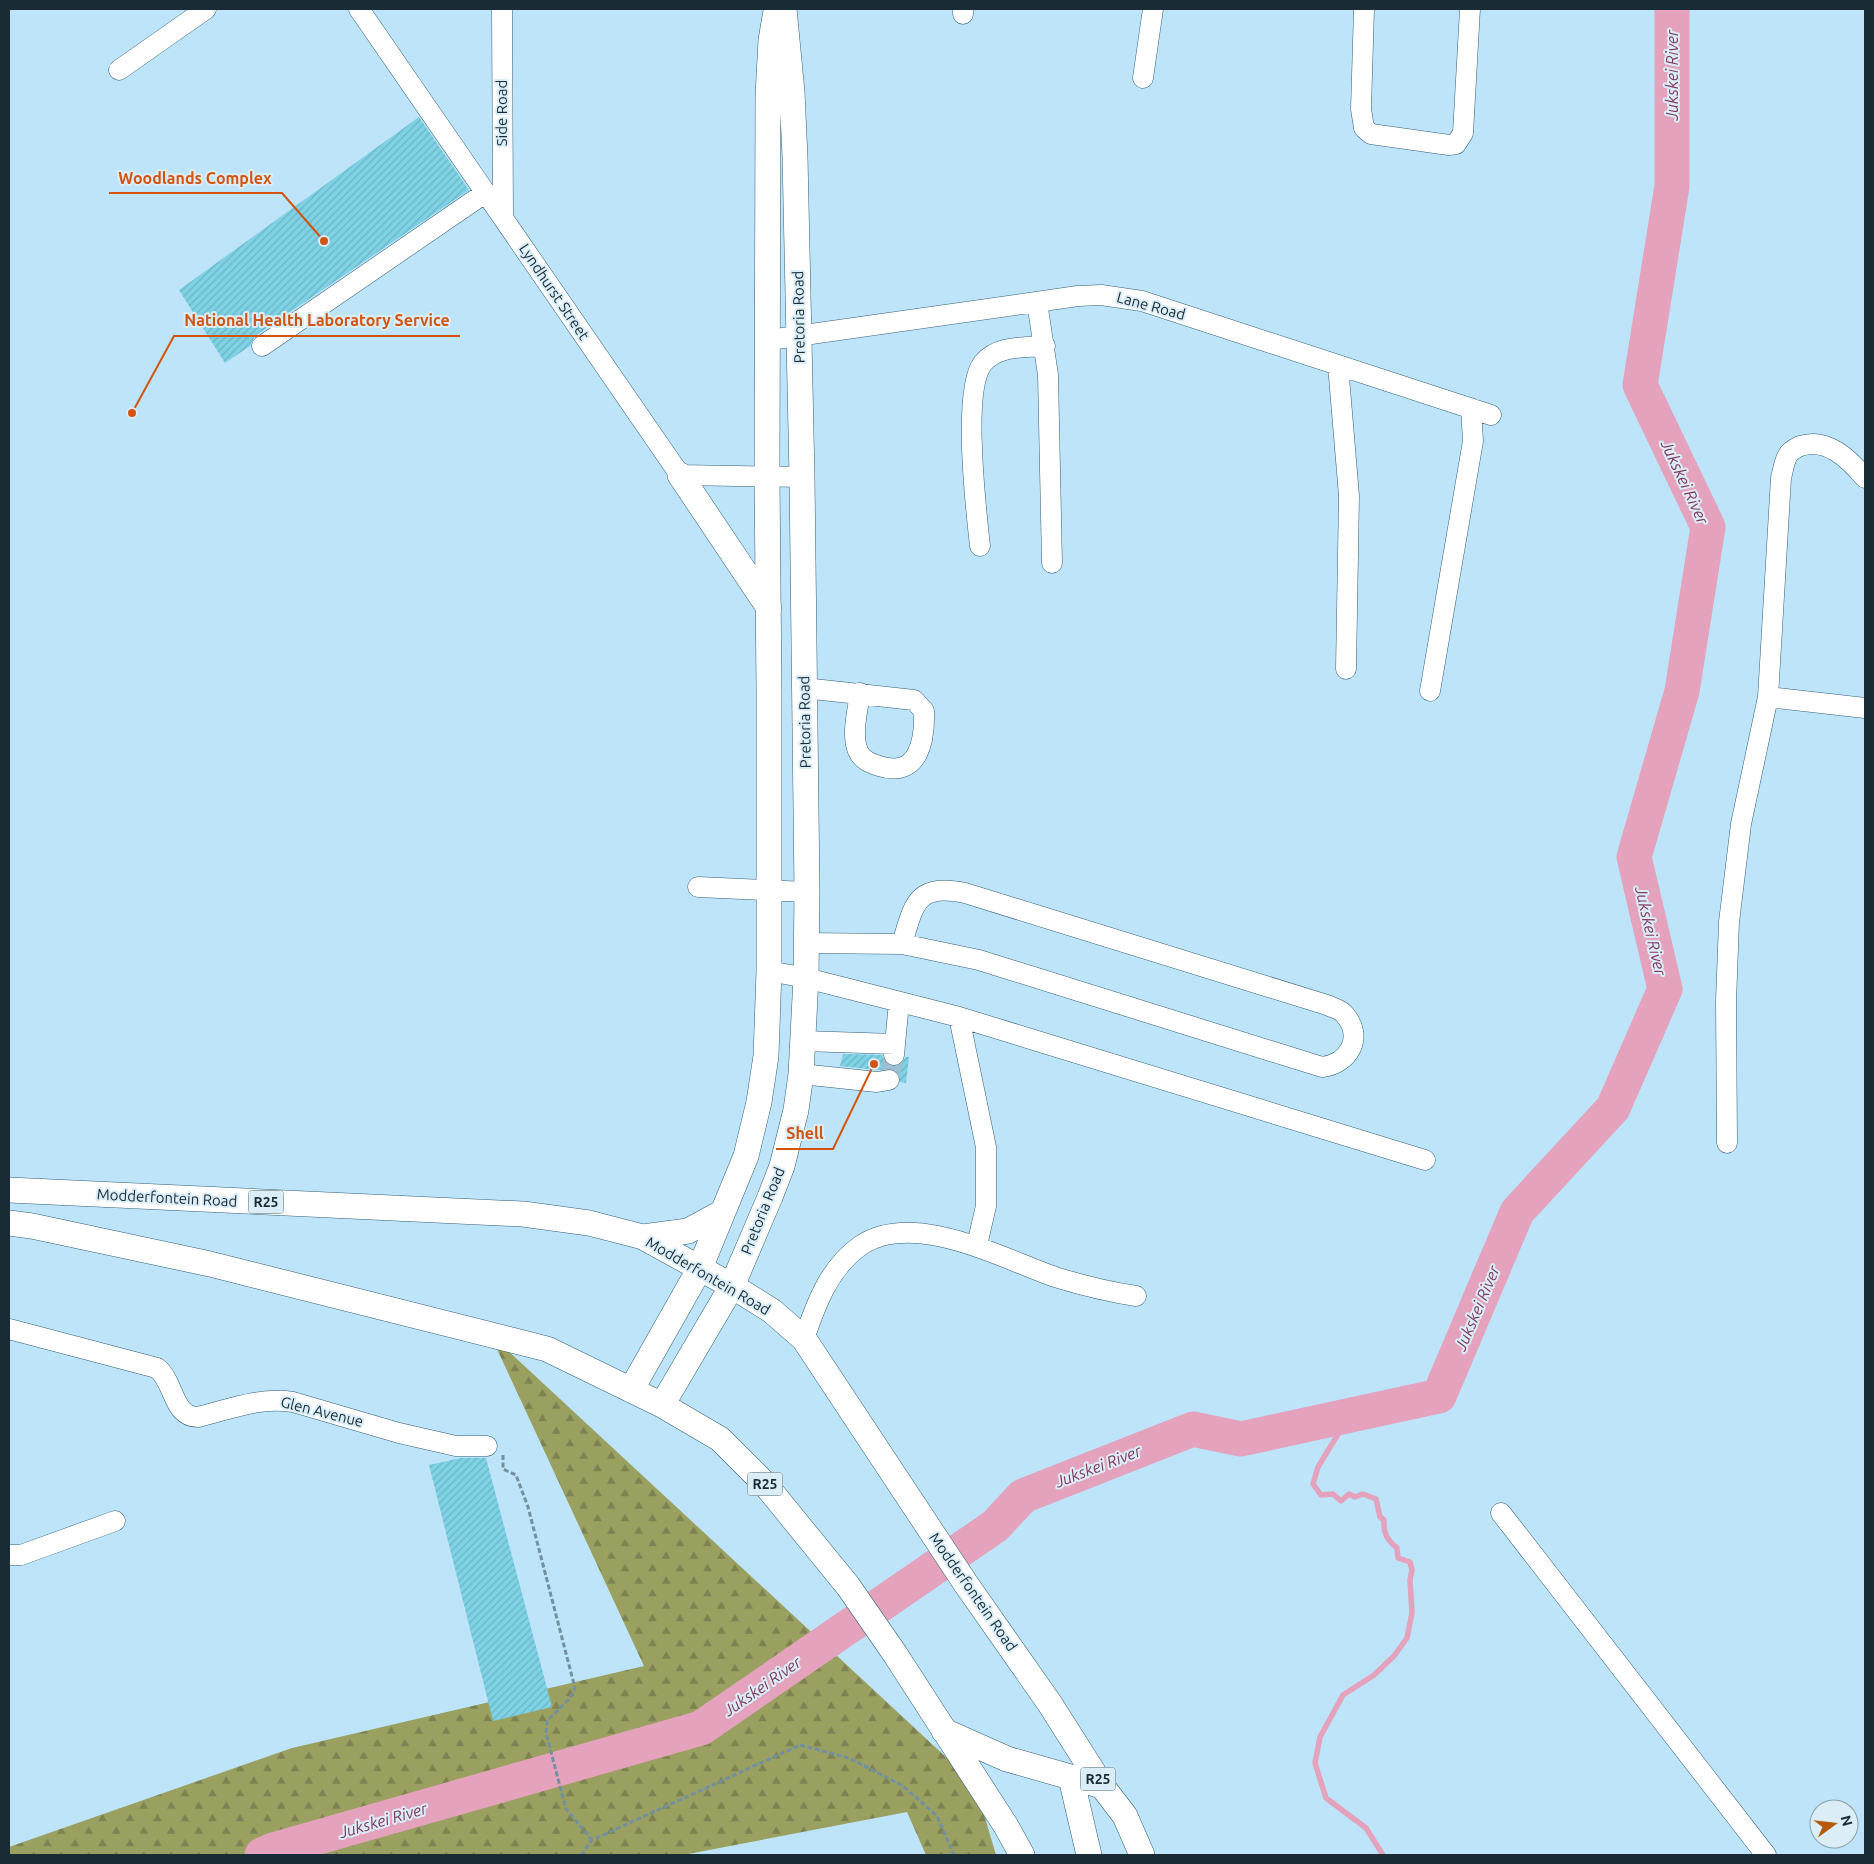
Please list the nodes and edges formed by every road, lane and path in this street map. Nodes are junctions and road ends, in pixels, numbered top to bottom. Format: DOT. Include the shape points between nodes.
graph roads {
  1 [pos="206,9"];
  2 [pos="359,9"];
  3 [pos="502,9"];
  4 [pos="776,9"];
  5 [pos="784,9"];
  6 [pos="1153,9"];
  7 [pos="1364,9"];
  8 [pos="1470,9"];
  9 [pos="119,70"];
  10 [pos="1144,78"];
  11 [pos="484,194"];
  12 [pos="503,218"];
  13 [pos="1037,302"];
  14 [pos="800,337"];
  15 [pos="769,340"];
  16 [pos="262,346"];
  17 [pos="1045,346"];
  18 [pos="1338,365"];
  19 [pos="1471,408"];
  20 [pos="1491,415"];
  21 [pos="680,475"];
  22 [pos="767,477"];
  23 [pos="802,477"];
  24 [pos="1865,478"];
  25 [pos="980,546"];
  26 [pos="1052,563"];
  27 [pos="769,608"];
  28 [pos="1346,669"];
  29 [pos="804,688"];
  30 [pos="769,689"];
  31 [pos="1430,691"];
  32 [pos="860,693"];
  33 [pos="1768,697"];
  34 [pos="1865,708"];
  35 [pos="698,887"];
  36 [pos="769,890"];
  37 [pos="807,892"];
  38 [pos="805,943"];
  39 [pos="902,944"];
  40 [pos="769,971"];
  41 [pos="806,978"];
  42 [pos="899,1002"];
  43 [pos="959,1017"];
  44 [pos="803,1041"];
  45 [pos="801,1074"];
  46 [pos="889,1080"];
  47 [pos="1727,1143"];
  48 [pos="1425,1160"];
  49 [pos="9,1190"];
  50 [pos="723,1212"];
  51 [pos="9,1223"];
  52 [pos="642,1237"];
  53 [pos="977,1245"];
  54 [pos="700,1268"];
  55 [pos="732,1286"];
  56 [pos="1136,1296"];
  57 [pos="9,1329"];
  58 [pos="804,1339"];
  59 [pos="631,1390"];
  60 [pos="662,1405"];
  61 [pos="487,1446"];
  62 [pos="1501,1513"];
  63 [pos="115,1521"];
  64 [pos="9,1555"];
  65 [pos="944,1731"];
  66 [pos="1072,1778"];
  67 [pos="1102,1786"];
  68 [pos="1006,1826"];
  69 [pos="592,1840"];
  70 [pos="581,1855"];
  71 [pos="954,1855"];
  72 [pos="1022,1855"];
  73 [pos="1032,1855"];
  74 [pos="1089,1855"];
  75 [pos="1142,1855"];
  76 [pos="1766,1855"];
  1 -- 9 [label="street"];
  2 -- 11 [label="street, Lyndhurst Street"];
  3 -- 12 [label="street, Side Road"];
  4 -- 15 [label="main road, Pretoria Road" via="768,95"];
  5 -- 14 [label="main road, Pretoria Road" via="792,92"];
  6 -- 10 [label="street"];
  7 -- 8 [label="street" via="1360,109 1364,128 1371,134 1449,145 1456,144 1463,133"];
  11 -- 12 [label="street, Lyndhurst Street"];
  11 -- 16 [label="street"];
  12 -- 21 [label="street, Lyndhurst Street"];
  13 -- 14 [label="street, Lane Road"];
  13 -- 17 [label="street"];
  13 -- 18 [label="street, Lane Road" via="1101,295 1142,301"];
  14 -- 15 [label="street, Lane Road"];
  14 -- 23 [label="main road, Pretoria Road"];
  15 -- 22 [label="main road, Pretoria Road"];
  17 -- 25 [label="street" via="1003,350 984,362 977,373 972,428"];
  17 -- 26 [label="street"];
  18 -- 19 [label="street, Lane Road"];
  18 -- 28 [label="street" via="1349,496"];
  19 -- 20 [label="street, Lane Road"];
  19 -- 31 [label="street" via="1473,440"];
  21 -- 22 [label="street"];
  21 -- 27 [label="main road"];
  22 -- 23 [label="street"];
  22 -- 27 [label="main road, Pretoria Road"];
  23 -- 29 [label="main road, Pretoria Road"];
  24 -- 33 [label="street" via="1847,459 1820,443 1807,444 1788,454 1781,478"];
  27 -- 30 [label="main road, Pretoria Road"];
  29 -- 30 [label="main road"];
  29 -- 32 [label="street"];
  29 -- 37 [label="main road, Pretoria Road"];
  30 -- 36 [label="main road, Pretoria Road"];
  33 -- 34 [label="street"];
  33 -- 47 [label="street" via="1741,824 1729,922"];
  35 -- 36 [label="street"];
  36 -- 37 [label="street"];
  36 -- 40 [label="main road, Pretoria Road"];
  37 -- 38 [label="main road, Pretoria Road"];
  38 -- 39 [label="street"];
  38 -- 41 [label="main road, Pretoria Road"];
  39 -- 39 [label="street" via="914,906 924,894 940,890 965,893 1333,1007 1345,1015 1352,1031 1352,1046 1341,1061 1322,1067 979,960"];
  40 -- 41 [label="street"];
  40 -- 50 [label="main road, Pretoria Road" via="766,1056 760,1102 746,1156"];
  41 -- 42 [label="street"];
  41 -- 44 [label="main road, Pretoria Road"];
  42 -- 43 [label="street"];
  42 -- 44 [label="street" via="895,1050"];
  43 -- 48 [label="street"];
  43 -- 53 [label="street" via="986,1148 986,1206"];
  44 -- 45 [label="main road, Pretoria Road"];
  45 -- 46 [label="street" via="877,1082"];
  45 -- 55 [label="main road, Pretoria Road" via="782,1166"];
  49 -- 52 [label="main road, Modderfontein Road / R25" via="523,1214 589,1223"];
  50 -- 52 [label="main road" via="688,1231"];
  50 -- 54 [label="main road, Pretoria Road"];
  51 -- 59 [label="main road, R25" via="210,1264 499,1336 546,1349"];
  52 -- 54 [label="main road, Modderfontein Road / R25"];
  53 -- 56 [label="street" via="1056,1277"];
  53 -- 58 [label="street" via="953,1239 890,1234 861,1245 832,1274"];
  54 -- 55 [label="main road, Modderfontein Road / R25"];
  54 -- 59 [label="main road, Pretoria Road"];
  55 -- 58 [label="main road, Modderfontein Road / R25" via="772,1311"];
  55 -- 60 [label="main road, Pretoria Road"];
  57 -- 61 [label="street, Glen Avenue" via="157,1368 169,1382 178,1406 189,1417 275,1400 456,1446"];
  58 -- 67 [label="main road, Modderfontein Road / R25"];
  59 -- 60 [label="main road, R25"];
  60 -- 65 [label="main road, R25" via="720,1439 758,1476 848,1586"];
  61 -- 69 [label="path" via="500,1450 505,1457 503,1469 516,1474 519,1481 575,1688 547,1722 546,1733 566,1809"];
  62 -- 76 [label="street"];
  63 -- 64 [label="street" via="21,1554"];
  65 -- 66 [label="main road, R25" via="1008,1759"];
  65 -- 68 [label="main road, R25"];
  66 -- 67 [label="main road, R25"];
  66 -- 74 [label="main road"];
  67 -- 75 [label="main road, Modderfontein Road / R25" via="1125,1816"];
  68 -- 72 [label="main road, R25"];
  68 -- 73 [label="main road"];
  69 -- 70 [label="path"];
  69 -- 71 [label="path" via="800,1745 849,1758 902,1786 937,1816"];
}
